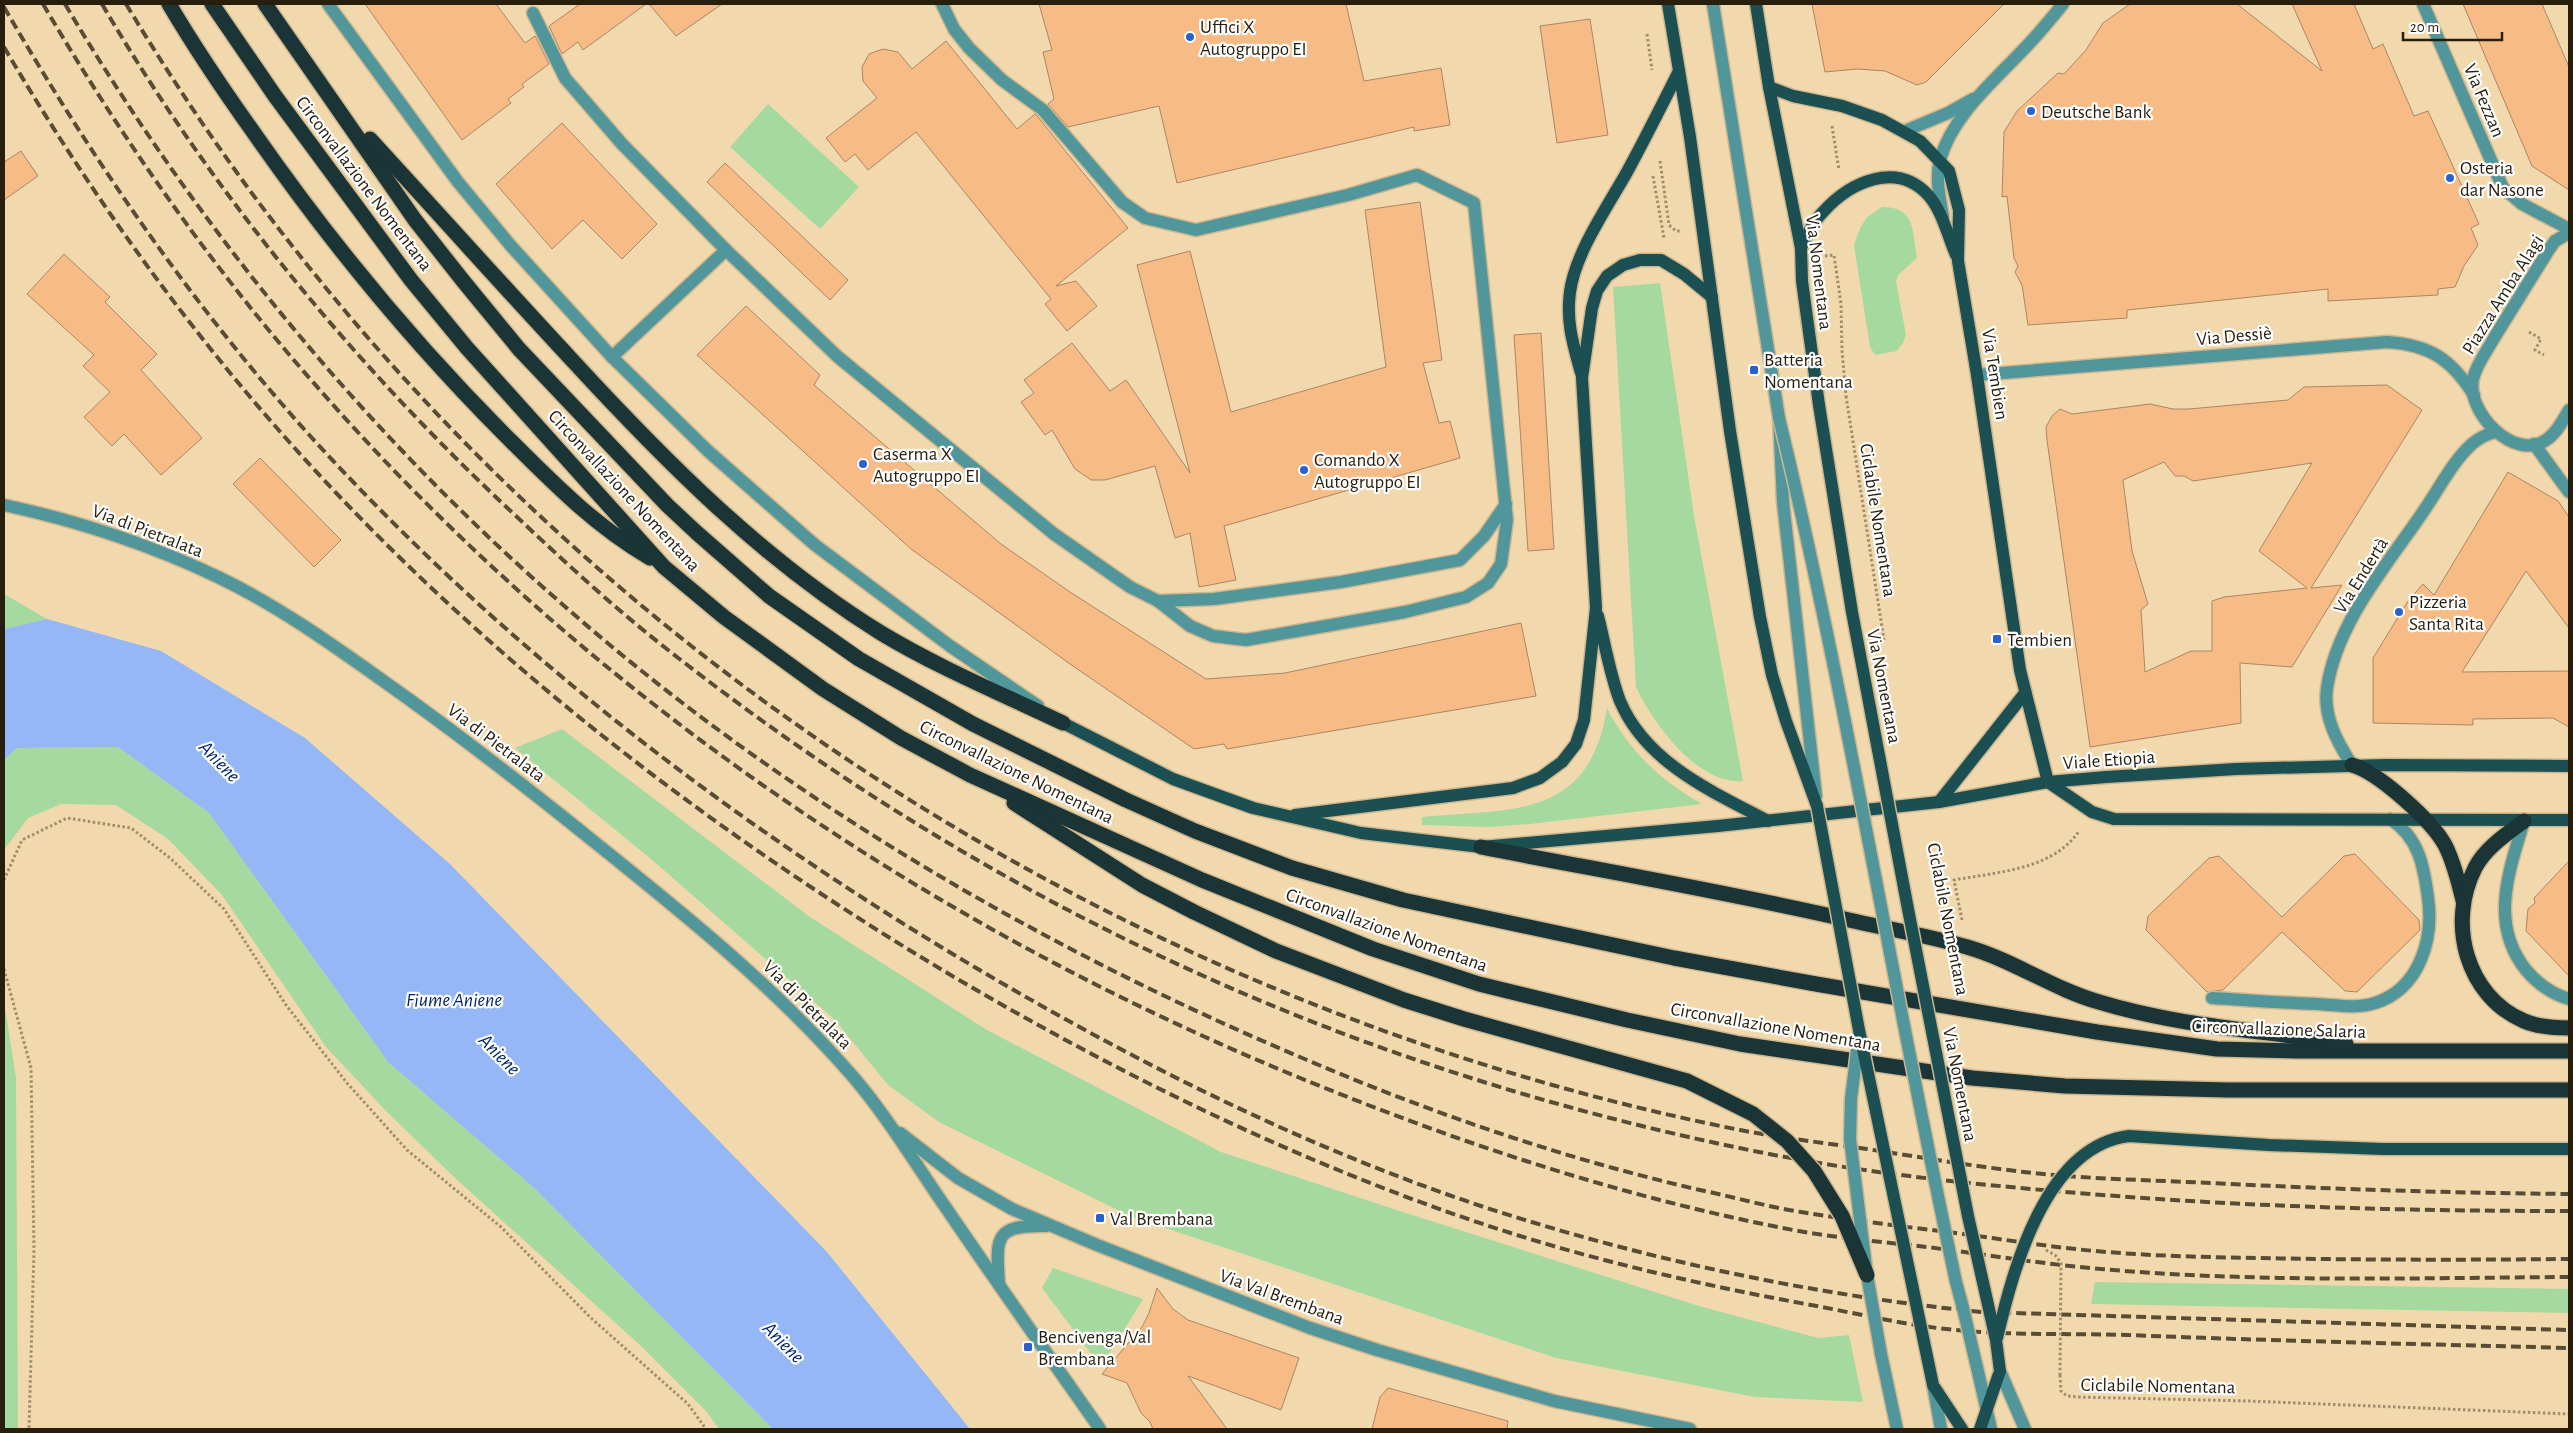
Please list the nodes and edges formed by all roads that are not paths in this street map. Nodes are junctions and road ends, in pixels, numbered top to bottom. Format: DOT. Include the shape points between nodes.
graph roads {
  1 [pos="169,4"];
  2 [pos="212,4"];
  3 [pos="265,4"];
  4 [pos="328,4"];
  5 [pos="942,4"];
  6 [pos="1668,4"];
  7 [pos="1712,4"];
  8 [pos="1756,4"];
  9 [pos="2063,4"];
  10 [pos="2423,4"];
  11 [pos="532,13"];
  12 [pos="1679,71"];
  13 [pos="316,80"];
  14 [pos="1769,87"];
  15 [pos="1980,95"];
  16 [pos="1905,131"];
  17 [pos="1940,160"];
  18 [pos="2522,204"];
  19 [pos="1944,226"];
  20 [pos="2569,229"];
  21 [pos="2569,233"];
  22 [pos="1801,248"];
  23 [pos="726,250"];
  24 [pos="1958,261"];
  25 [pos="1712,297"];
  26 [pos="612,357"];
  27 [pos="1978,375"];
  28 [pos="1582,378"];
  29 [pos="2474,395"];
  30 [pos="2569,410"];
  31 [pos="1779,418"];
  32 [pos="2496,432"];
  33 [pos="2534,444"];
  34 [pos="2569,492"];
  35 [pos="1506,504"];
  36 [pos="4,505"];
  37 [pos="664,567"];
  38 [pos="1158,601"];
  39 [pos="1596,608"];
  40 [pos="2025,693"];
  41 [pos="1062,723"];
  42 [pos="2352,765"];
  43 [pos="2569,766"];
  44 [pos="970,775"];
  45 [pos="2048,782"];
  46 [pos="1939,802"];
  47 [pos="1817,806"];
  48 [pos="1288,816"];
  49 [pos="2390,819"];
  50 [pos="2424,820"];
  51 [pos="2569,820"];
  52 [pos="1768,821"];
  53 [pos="2524,821"];
  54 [pos="1481,847"];
  55 [pos="2463,901"];
  56 [pos="2212,998"];
  57 [pos="2569,999"];
  58 [pos="1991,1014"];
  59 [pos="2569,1028"];
  60 [pos="1859,1030"];
  61 [pos="2569,1051"];
  62 [pos="2386,1052"];
  63 [pos="2547,1090"];
  64 [pos="2569,1090"];
  65 [pos="2569,1093"];
  66 [pos="891,1125"];
  67 [pos="2569,1149"];
  68 [pos="1053,1226"];
  69 [pos="1867,1275"];
  70 [pos="999,1284"];
  71 [pos="1996,1340"];
  72 [pos="2000,1371"];
  73 [pos="1933,1385"];
  74 [pos="1986,1408"];
  75 [pos="1100,1429"];
  76 [pos="1690,1429"];
  77 [pos="1897,1429"];
  78 [pos="1941,1429"];
  79 [pos="1962,1429"];
  80 [pos="1980,1429"];
  81 [pos="1991,1429"];
  82 [pos="2026,1429"];
  1 -- 37 [label="highway" via="290,184 411,336 476,407 583,511 614,536"];
  2 -- 37 [label="highway, Circonvallazione Nomentana" via="275,96 411,280"];
  3 -- 13 [label="highway, Circonvallazione Nomentana"];
  4 -- 26 [label="street" via="458,182 510,246"];
  5 -- 35 [label="street" via="954,29 969,48 1002,80 1043,110 1122,202 1145,218 1196,230 1348,195 1417,175 1474,204"];
  6 -- 12 [label="main road, Via Nomentana"];
  7 -- 31 [label="street, Via Nomentana"];
  8 -- 14 [label="main road, Via Nomentana"];
  9 -- 15 [label="street"];
  10 -- 18 [label="street, Via Fezzan" via="2503,188"];
  11 -- 23 [label="street" via="565,78 622,144"];
  12 -- 25 [label="main road, Via Nomentana"];
  12 -- 28 [label="main road" via="1574,274 1568,325"];
  13 -- 41 [label="highway" via="618,409 728,518 801,577 880,632 947,669"];
  13 -- 58 [label="highway, Circonvallazione Nomentana" via="415,220 519,349 667,505 791,612 859,659 973,724 1195,831 1292,868 1361,889 1674,958"];
  14 -- 16 [label="main road, Via Tembien" via="1793,96 1860,111"];
  14 -- 22 [label="main road, Via Nomentana"];
  15 -- 16 [label="street"];
  15 -- 17 [label="street" via="1955,128"];
  16 -- 17 [label="main road, Via Tembien"];
  17 -- 19 [label="street" via="1939,192"];
  17 -- 24 [label="main road, Via Tembien" via="1957,198"];
  18 -- 20 [label="street, Piazza Amba Alagi"];
  19 -- 22 [label="main road" via="1936,206 1922,190 1907,180 1885,176 1859,184 1836,199 1822,212"];
  19 -- 24 [label="main road"];
  21 -- 29 [label="street, Piazza Amba Alagi" via="2554,240 2497,333 2473,380"];
  22 -- 71 [label="main road, Via Nomentana, bridge" via="1802,281 1819,405 1852,612 1968,1216"];
  23 -- 26 [label="street"];
  23 -- 38 [label="street" via="838,357 939,442 1054,534 1130,587"];
  24 -- 27 [label="main road, Via Tembien"];
  25 -- 28 [label="main road" via="1662,260 1640,260 1615,269 1597,291"];
  25 -- 47 [label="main road, Via Nomentana" via="1766,652 1798,758"];
  26 -- 41 [label="street" via="708,451 815,545 950,646"];
  27 -- 29 [label="street, Via Dessiè" via="2387,342 2413,345 2432,352 2454,369"];
  27 -- 40 [label="main road, Via Tembien"];
  28 -- 39 [label="main road"];
  29 -- 32 [label="street" via="2480,414"];
  30 -- 33 [label="street" via="2550,437"];
  31 -- 47 [label="street, Via Nomentana, bridge" via="1783,502"];
  31 -- 74 [label="street, Via Nomentana, bridge" via="1810,544 1922,1123"];
  32 -- 33 [label="street" via="2520,443"];
  32 -- 42 [label="street, Via Endertà" via="2472,443 2458,460 2366,596 2341,643 2330,675 2327,701 2332,727"];
  33 -- 34 [label="street"];
  35 -- 38 [label="street" via="1484,536 1460,560 1341,582 1214,599"];
  35 -- 38 [label="street" via="1501,564 1488,583 1466,597 1405,612 1246,640 1213,636 1190,626"];
  36 -- 66 [label="street, Via di Pietralata" via="85,525 217,577 277,609 340,650 516,779 623,864 722,949 823,1044"];
  37 -- 44 [label="highway, Circonvallazione Nomentana" via="724,617 823,689 901,738"];
  39 -- 48 [label="main road" via="1582,727 1572,751 1553,770 1513,788"];
  39 -- 52 [label="main road" via="1618,694 1640,736 1681,773"];
  40 -- 45 [label="main road, Via Tembien"];
  40 -- 46 [label="main road"];
  41 -- 48 [label="main road" via="1173,779 1253,808"];
  42 -- 43 [label="main road, Viale Etiopia"];
  42 -- 45 [label="main road, Viale Etiopia" via="2216,770"];
  42 -- 50 [label="highway" via="2376,778"];
  44 -- 63 [label="highway, Circonvallazione Nomentana" via="1266,907 1373,950 1479,984 1740,1044 1972,1078 2065,1086 2228,1090"];
  44 -- 69 [label="highway, bridge" via="1142,885 1276,950 1404,1000 1680,1079 1753,1114 1788,1141 1814,1171 1842,1216"];
  45 -- 46 [label="main road"];
  45 -- 49 [label="main road, Viale Etiopia" via="2092,812 2114,819"];
  46 -- 52 [label="main road"];
  47 -- 60 [label="main road, Via Nomentana, bridge"];
  48 -- 54 [label="main road" via="1361,834"];
  49 -- 50 [label="main road, Viale Etiopia"];
  49 -- 56 [label="street" via="2411,838 2424,868 2429,906 2428,933 2422,959 2413,977 2394,994 2364,1006"];
  50 -- 53 [label="main road, Viale Etiopia"];
  50 -- 55 [label="highway" via="2440,837 2449,854"];
  51 -- 53 [label="main road, Viale Etiopia"];
  52 -- 54 [label="main road"];
  53 -- 55 [label="highway" via="2481,858"];
  53 -- 57 [label="street" via="2505,890 2506,930 2514,953 2535,981"];
  54 -- 62 [label="highway" via="1789,906 1968,947 2096,1002 2124,1009 2211,1027 2279,1033"];
  55 -- 59 [label="highway" via="2464,947 2475,978 2488,994 2510,1014 2524,1021"];
  58 -- 62 [label="highway, Circonvallazione Salaria" via="2217,1049"];
  60 -- 69 [label="street, Via Nomentana, bridge" via="1850,1139"];
  60 -- 73 [label="main road, Via Nomentana, bridge"];
  61 -- 62 [label="highway, Circonvallazione Salaria"];
  63 -- 64 [label="highway"];
  63 -- 65 [label="highway"];
  66 -- 68 [label="street, Via Val Brembana" via="970,1186"];
  66 -- 70 [label="street"];
  67 -- 71 [label="main road, bridge" via="2383,1149 2120,1137 2094,1148 2064,1173 2046,1199 2012,1275"];
  68 -- 70 [label="street" via="1016,1226 1002,1236 997,1252"];
  68 -- 76 [label="street, Via Val Brembana" via="1310,1328 1377,1350 1554,1401"];
  69 -- 77 [label="street, Via Nomentana, bridge"];
  70 -- 75 [label="street"];
  71 -- 72 [label="main road, Via Nomentana, bridge"];
  72 -- 74 [label="main road, Via Nomentana"];
  72 -- 82 [label="street, Via Nomentana"];
  73 -- 78 [label="street, Via Nomentana"];
  73 -- 79 [label="main road, Via Nomentana"];
  74 -- 80 [label="main road, Via Nomentana"];
  74 -- 81 [label="street, Via Nomentana"];
}
